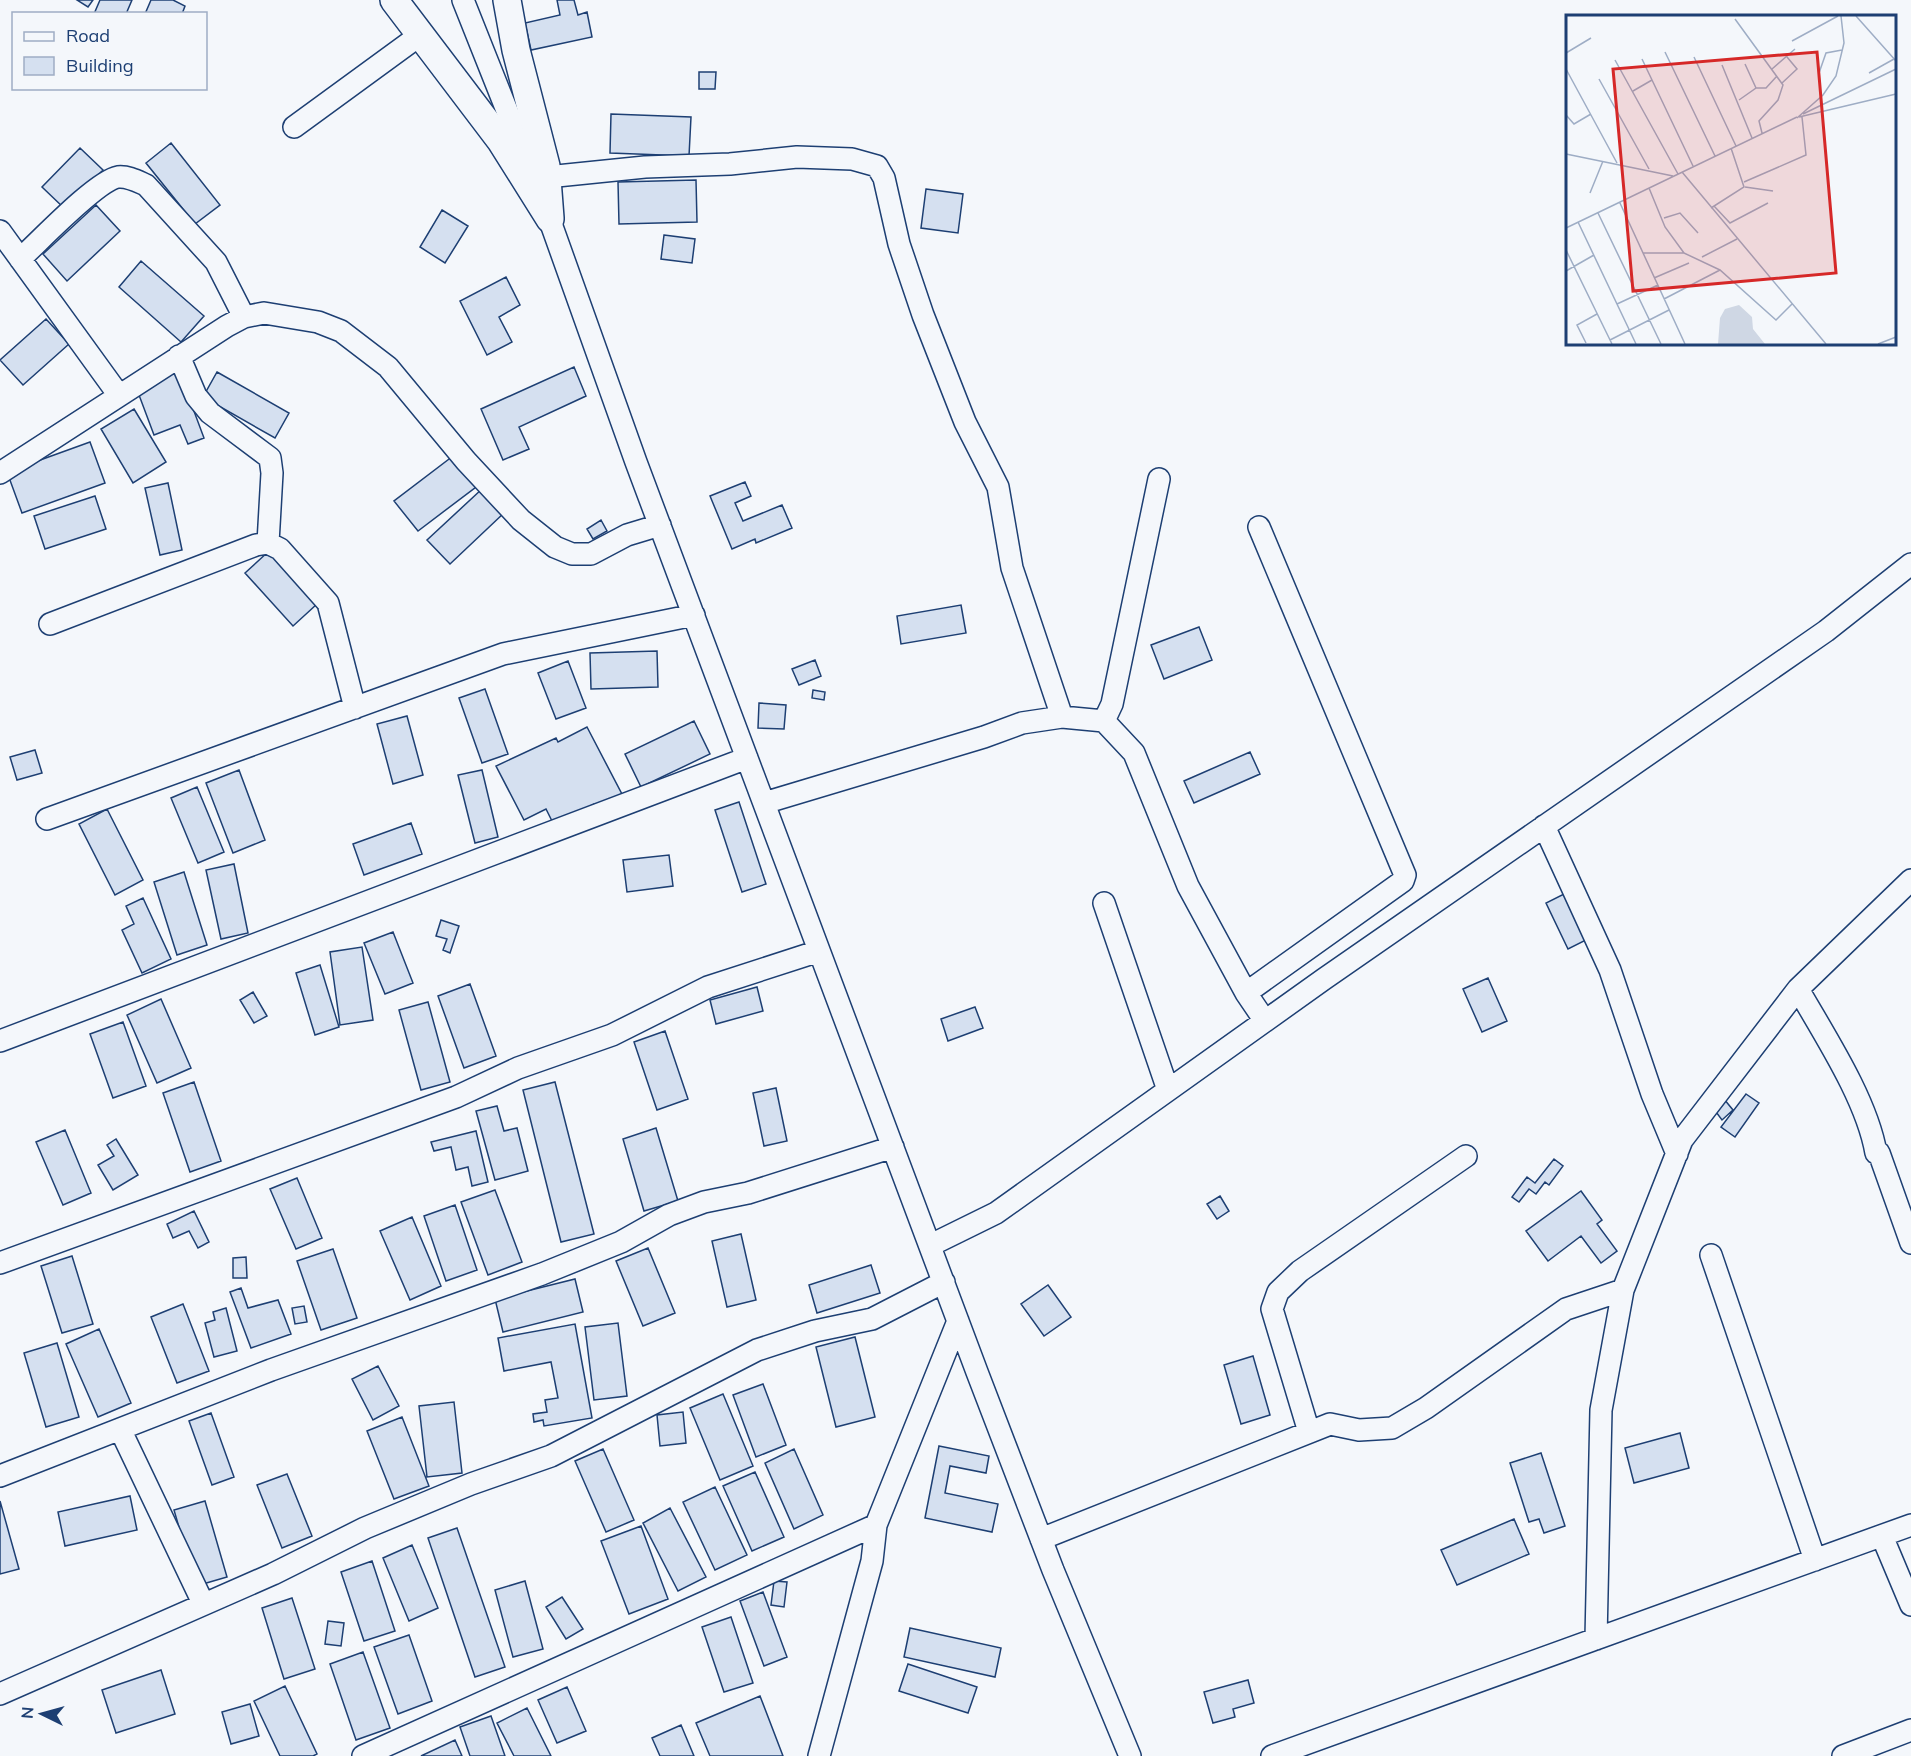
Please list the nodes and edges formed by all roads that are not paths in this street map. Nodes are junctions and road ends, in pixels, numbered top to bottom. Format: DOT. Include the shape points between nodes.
graph roads {
  1 [pos="394,0"];
  2 [pos="463,0"];
  3 [pos="507,0"];
  4 [pos="420,35"];
  5 [pos="294,127"];
  6 [pos="547,177"];
  7 [pos="550,219"];
  8 [pos="0,231"];
  9 [pos="20,260"];
  10 [pos="244,317"];
  11 [pos="178,356"];
  12 [pos="118,394"];
  13 [pos="0,473"];
  14 [pos="1159,479"];
  15 [pos="660,525"];
  16 [pos="1259,527"];
  17 [pos="268,543"];
  18 [pos="1911,564"];
  19 [pos="694,615"];
  20 [pos="50,624"];
  21 [pos="355,708"];
  22 [pos="1062,717"];
  23 [pos="1104,721"];
  24 [pos="747,758"];
  25 [pos="764,803"];
  26 [pos="47,819"];
  27 [pos="1544,826"];
  28 [pos="1911,880"];
  29 [pos="1104,903"];
  30 [pos="819,951"];
  31 [pos="1798,989"];
  32 [pos="1246,993"];
  33 [pos="1265,1021"];
  34 [pos="0,1041"];
  35 [pos="1168,1090"];
  36 [pos="893,1147"];
  37 [pos="1677,1154"];
  38 [pos="1466,1156"];
  39 [pos="1911,1243"];
  40 [pos="931,1245"];
  41 [pos="1711,1255"];
  42 [pos="0,1263"];
  43 [pos="944,1282"];
  44 [pos="1623,1290"];
  45 [pos="958,1321"];
  46 [pos="120,1430"];
  47 [pos="1309,1432"];
  48 [pos="0,1476"];
  49 [pos="876,1525"];
  50 [pos="1911,1525"];
  51 [pos="1882,1536"];
  52 [pos="1041,1539"];
  53 [pos="1815,1560"];
  54 [pos="203,1603"];
  55 [pos="1911,1605"];
  56 [pos="1596,1639"];
  57 [pos="0,1694"];
  58 [pos="1911,1730"];
  59 [pos="363,1756"];
  60 [pos="819,1756"];
  61 [pos="1130,1756"];
  62 [pos="1272,1756"];
  63 [pos="1843,1756"];
  1 -- 4 [label="main road"];
  2 -- 7 [label="street"];
  3 -- 6 [label="main road"];
  4 -- 5 [label="street"];
  4 -- 7 [label="main road" via="501,141"];
  6 -- 7 [label="main road"];
  6 -- 22 [label="street" via="797,158 852,159 876,166 884,178 899,244 923,315 965,422 998,487 1012,568"];
  7 -- 15 [label="street"];
  8 -- 9 [label="street"];
  9 -- 10 [label="street" via="98,187 118,177 130,178 146,185 216,262"];
  9 -- 12 [label="street"];
  10 -- 11 [label="street"];
  10 -- 15 [label="street" via="264,313 318,322 363,347 388,368 419,408 521,520 555,547 572,554 591,554 627,535"];
  11 -- 12 [label="street"];
  11 -- 17 [label="street" via="196,396 210,412 270,458"];
  12 -- 13 [label="street"];
  14 -- 23 [label="street" via="1112,704"];
  15 -- 19 [label="street"];
  16 -- 32 [label="street" via="1405,875 1403,881"];
  17 -- 20 [label="street"];
  17 -- 21 [label="street" via="280,549 328,603"];
  18 -- 27 [label="street" via="1826,631"];
  19 -- 21 [label="street" via="503,654"];
  19 -- 24 [label="street"];
  21 -- 26 [label="street"];
  22 -- 23 [label="street"];
  22 -- 25 [label="street" via="1022,723"];
  23 -- 32 [label="street" via="1134,753 1188,886"];
  24 -- 25 [label="street"];
  24 -- 34 [label="street"];
  25 -- 30 [label="street"];
  27 -- 33 [label="street"];
  27 -- 37 [label="street" via="1610,970"];
  28 -- 31 [label="street"];
  29 -- 35 [label="street"];
  30 -- 36 [label="street"];
  30 -- 42 [label="street" via="708,987 612,1035 518,1068 456,1096"];
  31 -- 37 [label="street" via="1682,1140"];
  31 -- 39 [label="street" via="1867,1120"];
  32 -- 33 [label="street"];
  33 -- 35 [label="street"];
  35 -- 40 [label="street" via="996,1213"];
  36 -- 40 [label="street"];
  36 -- 46 [label="street" via="748,1193 704,1202 542,1274 271,1370"];
  37 -- 44 [label="street"];
  38 -- 47 [label="street" via="1300,1271 1278,1292 1272,1309"];
  40 -- 43 [label="street"];
  41 -- 53 [label="street"];
  43 -- 45 [label="street"];
  43 -- 54 [label="street" via="872,1319 816,1331 758,1350 551,1456 365,1528 273,1574"];
  44 -- 47 [label="street" via="1566,1309 1392,1428 1359,1430 1330,1424"];
  44 -- 56 [label="street" via="1600,1410"];
  45 -- 49 [label="street"];
  45 -- 52 [label="street"];
  46 -- 48 [label="street"];
  46 -- 54 [label="street"];
  47 -- 52 [label="street"];
  49 -- 59 [label="street"];
  49 -- 60 [label="street" via="872,1561"];
  50 -- 51 [label="street"];
  51 -- 53 [label="street"];
  51 -- 55 [label="street"];
  52 -- 61 [label="street"];
  53 -- 56 [label="street"];
  54 -- 57 [label="street"];
  56 -- 62 [label="street"];
  58 -- 63 [label="street"];
}
